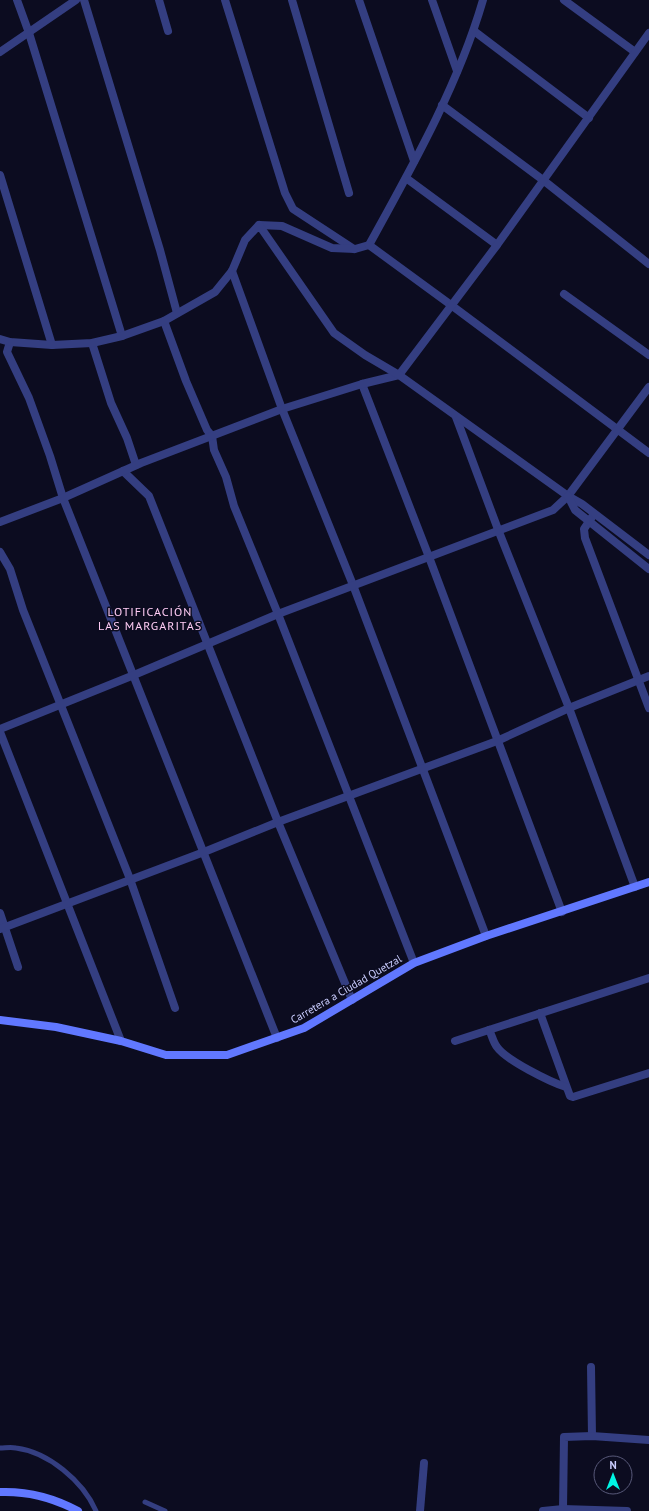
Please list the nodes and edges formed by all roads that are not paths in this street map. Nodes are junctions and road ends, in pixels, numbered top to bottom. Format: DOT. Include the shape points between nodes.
graph roads {
  1 [pos="17,0"];
  2 [pos="76,0"];
  3 [pos="84,0"];
  4 [pos="158,0"];
  5 [pos="225,0"];
  6 [pos="292,0"];
  7 [pos="359,0"];
  8 [pos="432,0"];
  9 [pos="483,0"];
  10 [pos="564,0"];
  11 [pos="474,31"];
  12 [pos="168,32"];
  13 [pos="29,33"];
  14 [pos="649,33"];
  15 [pos="0,52"];
  16 [pos="635,52"];
  17 [pos="457,71"];
  18 [pos="442,104"];
  19 [pos="589,118"];
  20 [pos="414,160"];
  21 [pos="0,175"];
  22 [pos="406,178"];
  23 [pos="543,180"];
  24 [pos="349,193"];
  25 [pos="259,225"];
  26 [pos="369,245"];
  27 [pos="497,245"];
  28 [pos="355,249"];
  29 [pos="649,264"];
  30 [pos="232,271"];
  31 [pos="564,294"];
  32 [pos="451,305"];
  33 [pos="177,313"];
  34 [pos="164,321"];
  35 [pos="122,336"];
  36 [pos="0,339"];
  37 [pos="10,342"];
  38 [pos="92,343"];
  39 [pos="52,345"];
  40 [pos="649,355"];
  41 [pos="399,375"];
  42 [pos="362,384"];
  43 [pos="649,387"];
  44 [pos="282,409"];
  45 [pos="456,417"];
  46 [pos="617,430"];
  47 [pos="212,436"];
  48 [pos="649,454"];
  49 [pos="136,465"];
  50 [pos="123,471"];
  51 [pos="568,496"];
  52 [pos="63,498"];
  53 [pos="594,514"];
  54 [pos="0,522"];
  55 [pos="589,523"];
  56 [pos="499,532"];
  57 [pos="0,552"];
  58 [pos="649,556"];
  59 [pos="429,557"];
  60 [pos="649,569"];
  61 [pos="353,585"];
  62 [pos="278,614"];
  63 [pos="209,644"];
  64 [pos="134,675"];
  65 [pos="649,676"];
  66 [pos="638,680"];
  67 [pos="61,704"];
  68 [pos="570,708"];
  69 [pos="649,708"];
  70 [pos="0,731"];
  71 [pos="497,741"];
  72 [pos="422,769"];
  73 [pos="349,796"];
  74 [pos="278,822"];
  75 [pos="204,852"];
  76 [pos="130,879"];
  77 [pos="649,882"];
  78 [pos="635,887"];
  79 [pos="68,903"];
  80 [pos="562,912"];
  81 [pos="0,913"];
  82 [pos="3,928"];
  83 [pos="486,936"];
  84 [pos="414,963"];
  85 [pos="18,967"];
  86 [pos="649,978"];
  87 [pos="352,1000"];
  88 [pos="175,1008"];
  89 [pos="540,1013"];
  90 [pos="0,1020"];
  91 [pos="489,1030"];
  92 [pos="277,1038"];
  93 [pos="121,1041"];
  94 [pos="455,1041"];
  95 [pos="649,1073"];
  96 [pos="566,1087"];
  97 [pos="591,1367"];
  98 [pos="592,1436"];
  99 [pos="649,1440"];
  100 [pos="0,1448"];
  101 [pos="424,1463"];
  102 [pos="0,1492"];
  103 [pos="145,1502"];
  104 [pos="562,1509"];
  105 [pos="78,1511"];
  106 [pos="96,1511"];
  107 [pos="165,1511"];
  108 [pos="420,1511"];
  109 [pos="543,1511"];
  110 [pos="627,1511"];
  1 -- 13 [label="street"];
  2 -- 13 [label="street"];
  3 -- 33 [label="street"];
  4 -- 12 [label="street"];
  5 -- 28 [label="street" via="285,193 293,209"];
  6 -- 24 [label="street"];
  7 -- 20 [label="street"];
  8 -- 17 [label="street"];
  9 -- 11 [label="street"];
  10 -- 16 [label="street"];
  11 -- 17 [label="street"];
  11 -- 19 [label="street"];
  13 -- 15 [label="street"];
  13 -- 35 [label="street"];
  14 -- 16 [label="street"];
  16 -- 19 [label="street"];
  17 -- 18 [label="street"];
  18 -- 20 [label="street"];
  18 -- 23 [label="street"];
  19 -- 23 [label="street"];
  20 -- 22 [label="street"];
  21 -- 39 [label="street"];
  22 -- 26 [label="street"];
  22 -- 27 [label="street"];
  23 -- 27 [label="street"];
  23 -- 29 [label="street"];
  25 -- 28 [label="street" via="282,226 332,248"];
  25 -- 30 [label="street" via="245,240"];
  25 -- 41 [label="street" via="334,333"];
  26 -- 28 [label="street"];
  26 -- 32 [label="street"];
  27 -- 32 [label="street"];
  30 -- 33 [label="street" via="216,292"];
  30 -- 44 [label="street"];
  31 -- 40 [label="street"];
  32 -- 41 [label="street"];
  32 -- 46 [label="street"];
  33 -- 34 [label="street"];
  34 -- 35 [label="street"];
  34 -- 47 [label="street" via="186,380 207,430"];
  35 -- 38 [label="street"];
  36 -- 37 [label="street"];
  37 -- 39 [label="street"];
  37 -- 52 [label="street" via="7,352 29,398"];
  38 -- 39 [label="street"];
  38 -- 49 [label="street" via="111,403"];
  41 -- 42 [label="street"];
  41 -- 45 [label="street"];
  42 -- 44 [label="street"];
  42 -- 59 [label="street"];
  43 -- 46 [label="street"];
  44 -- 47 [label="street"];
  44 -- 61 [label="street"];
  45 -- 51 [label="street"];
  45 -- 56 [label="street"];
  46 -- 48 [label="street"];
  46 -- 51 [label="street"];
  47 -- 49 [label="street"];
  47 -- 62 [label="street" via="214,450 226,477 234,506"];
  49 -- 50 [label="street"];
  50 -- 52 [label="street"];
  50 -- 63 [label="street" via="149,496"];
  51 -- 53 [label="street"];
  51 -- 55 [label="street" via="575,510"];
  51 -- 56 [label="street" via="553,510"];
  52 -- 54 [label="street"];
  52 -- 64 [label="street"];
  53 -- 55 [label="street"];
  53 -- 58 [label="street"];
  55 -- 60 [label="street"];
  55 -- 66 [label="street" via="584,530 585,538"];
  56 -- 59 [label="street"];
  56 -- 68 [label="street"];
  57 -- 67 [label="street" via="10,569"];
  59 -- 61 [label="street"];
  59 -- 71 [label="street"];
  61 -- 62 [label="street"];
  61 -- 72 [label="street"];
  62 -- 63 [label="street"];
  62 -- 73 [label="street"];
  63 -- 64 [label="street"];
  63 -- 74 [label="street"];
  64 -- 67 [label="street"];
  64 -- 75 [label="street"];
  65 -- 66 [label="street"];
  66 -- 68 [label="street"];
  66 -- 69 [label="street"];
  67 -- 70 [label="street"];
  67 -- 76 [label="street"];
  68 -- 71 [label="street"];
  68 -- 78 [label="street"];
  70 -- 79 [label="street"];
  71 -- 72 [label="street"];
  71 -- 80 [label="street"];
  72 -- 73 [label="street"];
  72 -- 83 [label="street"];
  73 -- 74 [label="street"];
  73 -- 84 [label="street"];
  74 -- 75 [label="street"];
  74 -- 87 [label="street"];
  75 -- 76 [label="street"];
  75 -- 92 [label="street"];
  76 -- 79 [label="street"];
  76 -- 88 [label="street"];
  77 -- 78 [label="main road, Carretera a Ciudad Quetzal"];
  78 -- 80 [label="main road, Carretera a Ciudad Quetzal"];
  79 -- 82 [label="street"];
  79 -- 93 [label="street"];
  80 -- 83 [label="main road, Carretera a Ciudad Quetzal"];
  81 -- 82 [label="street"];
  82 -- 85 [label="street"];
  83 -- 84 [label="main road, Carretera a Ciudad Quetzal"];
  84 -- 87 [label="main road, Carretera a Ciudad Quetzal"];
  86 -- 89 [label="street"];
  87 -- 92 [label="main road, Carretera a Ciudad Quetzal" via="304,1028"];
  89 -- 91 [label="street"];
  89 -- 96 [label="street"];
  90 -- 93 [label="main road, Carretera a Ciudad Quetzal" via="56,1027"];
  91 -- 94 [label="street"];
  91 -- 96 [label="street" via="497,1047 513,1061"];
  92 -- 93 [label="main road, Carretera a Ciudad Quetzal" via="227,1055 166,1055"];
  95 -- 96 [label="street" via="573,1097"];
  97 -- 98 [label="street"];
  98 -- 99 [label="street"];
  98 -- 104 [label="street" via="564,1437"];
  100 -- 106 [label="lane" via="15,1448 40,1455 66,1471"];
  101 -- 108 [label="street"];
  102 -- 105 [label="main road" via="46,1497"];
  103 -- 107 [label="lane"];
  104 -- 109 [label="street"];
  104 -- 110 [label="street"];
}
